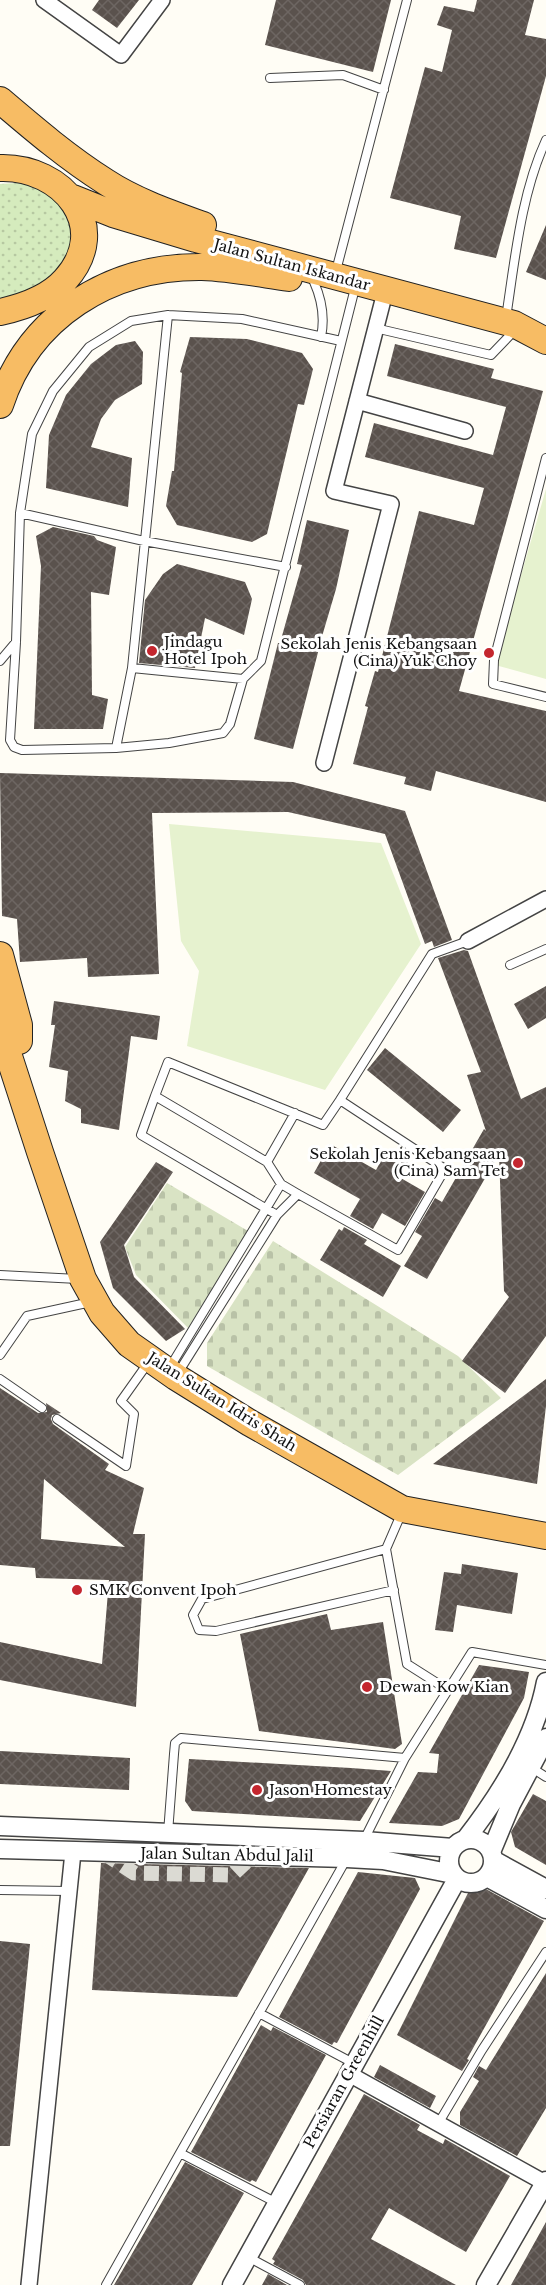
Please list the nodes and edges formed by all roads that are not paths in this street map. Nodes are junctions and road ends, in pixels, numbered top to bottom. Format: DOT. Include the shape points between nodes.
graph roads {
  1 [pos="44,0"];
  2 [pos="162,0"];
  3 [pos="407,0"];
  4 [pos="270,78"];
  5 [pos="384,90"];
  6 [pos="0,100"];
  7 [pos="546,140"];
  8 [pos="0,149"];
  9 [pos="11,168"];
  10 [pos="72,198"];
  11 [pos="337,267"];
  12 [pos="314,282"];
  13 [pos="354,292"];
  14 [pos="383,300"];
  15 [pos="429,303"];
  16 [pos="0,312"];
  17 [pos="168,315"];
  18 [pos="546,323"];
  19 [pos="512,324"];
  20 [pos="375,328"];
  21 [pos="321,337"];
  22 [pos="341,341"];
  23 [pos="546,341"];
  24 [pos="357,401"];
  25 [pos="0,405"];
  26 [pos="465,431"];
  27 [pos="546,458"];
  28 [pos="20,513"];
  29 [pos="144,541"];
  30 [pos="286,567"];
  31 [pos="16,642"];
  32 [pos="0,661"];
  33 [pos="132,668"];
  34 [pos="243,679"];
  35 [pos="546,697"];
  36 [pos="116,748"];
  37 [pos="324,763"];
  38 [pos="546,899"];
  39 [pos="468,941"];
  40 [pos="546,949"];
  41 [pos="0,956"];
  42 [pos="510,965"];
  43 [pos="0,1019"];
  44 [pos="3,1051"];
  45 [pos="18,1083"];
  46 [pos="155,1096"];
  47 [pos="340,1100"];
  48 [pos="295,1113"];
  49 [pos="267,1162"];
  50 [pos="281,1184"];
  51 [pos="298,1194"];
  52 [pos="266,1210"];
  53 [pos="277,1215"];
  54 [pos="0,1275"];
  55 [pos="89,1290"];
  56 [pos="0,1355"];
  57 [pos="165,1369"];
  58 [pos="0,1379"];
  59 [pos="42,1408"];
  60 [pos="57,1419"];
  61 [pos="402,1509"];
  62 [pos="546,1536"];
  63 [pos="386,1549"];
  64 [pos="394,1590"];
  65 [pos="546,1665"];
  66 [pos="448,1690"];
  67 [pos="545,1691"];
  68 [pos="546,1738"];
  69 [pos="405,1758"];
  70 [pos="538,1772"];
  71 [pos="0,1826"];
  72 [pos="168,1833"];
  73 [pos="364,1841"];
  74 [pos="459,1844"];
  75 [pos="0,1849"];
  76 [pos="73,1852"];
  77 [pos="347,1858"];
  78 [pos="490,1863"];
  79 [pos="455,1876"];
  80 [pos="546,1889"];
  81 [pos="0,1890"];
  82 [pos="69,1891"];
  83 [pos="546,1909"];
  84 [pos="546,1952"];
  85 [pos="259,2013"];
  86 [pos="352,2069"];
  87 [pos="438,2124"];
  88 [pos="180,2153"];
  89 [pos="545,2182"];
  90 [pos="277,2203"];
  91 [pos="248,2256"];
  92 [pos="29,2285"];
  93 [pos="106,2285"];
  94 [pos="231,2285"];
  95 [pos="300,2285"];
  96 [pos="486,2285"];
  1 -- 2 [label="street" via="121,55"];
  3 -- 5 [label="lane"];
  4 -- 5 [label="lane" via="343,75"];
  5 -- 11 [label="lane"];
  6 -- 11 [label="highway" via="81,165 150,205 251,243"];
  7 -- 19 [label="lane" via="525,207"];
  8 -- 9 [label="highway, Jalan Sultan Iskandar"];
  9 -- 10 [label="highway, Jalan Sultan Iskandar" via="57,184"];
  10 -- 15 [label="highway, Jalan Sultan Iskandar" via="186,236"];
  10 -- 16 [label="highway" via="81,217 83,238 71,272 46,295"];
  11 -- 15 [label="highway" via="383,280"];
  12 -- 13 [label="highway"];
  12 -- 21 [label="lane" via="320,295"];
  12 -- 25 [label="highway" via="204,267 153,273 116,283 82,299 43,328 16,367"];
  13 -- 14 [label="highway"];
  13 -- 22 [label="lane"];
  14 -- 15 [label="highway"];
  14 -- 20 [label="street"];
  15 -- 19 [label="highway, Jalan Sultan Iskandar"];
  17 -- 21 [label="lane" via="242,319"];
  17 -- 28 [label="lane" via="131,321 89,347 53,391 32,434"];
  17 -- 29 [label="lane"];
  18 -- 19 [label="highway, Jalan Sultan Iskandar"];
  19 -- 20 [label="lane" via="491,355"];
  19 -- 23 [label="highway, Jalan Sultan Iskandar"];
  20 -- 24 [label="street"];
  21 -- 22 [label="lane"];
  22 -- 30 [label="lane"];
  24 -- 26 [label="street"];
  24 -- 37 [label="street" via="334,490 391,504"];
  27 -- 35 [label="lane" via="494,660 493,684"];
  28 -- 29 [label="lane"];
  28 -- 31 [label="lane"];
  29 -- 30 [label="lane"];
  29 -- 33 [label="lane"];
  30 -- 34 [label="lane" via="261,661"];
  31 -- 32 [label="lane"];
  31 -- 36 [label="lane" via="10,740 14,747"];
  33 -- 34 [label="lane"];
  33 -- 36 [label="lane"];
  34 -- 36 [label="lane" via="230,724 223,733 169,744"];
  38 -- 39 [label="street"];
  39 -- 47 [label="lane" via="432,954"];
  40 -- 42 [label="lane"];
  41 -- 45 [label="highway" via="19,1024"];
  43 -- 44 [label="highway, Jalan Sultan Idris Shah"];
  44 -- 45 [label="highway, Jalan Sultan Idris Shah"];
  45 -- 55 [label="highway, Jalan Sultan Idris Shah"];
  46 -- 48 [label="lane" via="168,1062"];
  46 -- 49 [label="lane"];
  46 -- 52 [label="lane" via="141,1135"];
  47 -- 48 [label="lane" via="323,1125"];
  47 -- 51 [label="lane" via="445,1169 398,1250"];
  48 -- 49 [label="lane"];
  49 -- 50 [label="lane"];
  50 -- 51 [label="lane"];
  50 -- 52 [label="lane"];
  51 -- 53 [label="lane"];
  52 -- 53 [label="lane"];
  52 -- 57 [label="lane"];
  53 -- 57 [label="lane"];
  54 -- 55 [label="lane"];
  55 -- 56 [label="lane" via="27,1317"];
  55 -- 57 [label="highway, Jalan Sultan Idris Shah" via="102,1313 129,1344"];
  57 -- 60 [label="lane" via="121,1401 134,1414 126,1466"];
  57 -- 61 [label="highway, Jalan Sultan Idris Shah" via="250,1423"];
  58 -- 59 [label="lane"];
  61 -- 62 [label="highway, Jalan Sultan Idris Shah"];
  61 -- 63 [label="lane"];
  63 -- 64 [label="lane"];
  63 -- 64 [label="lane" via="202,1599 193,1615 199,1630 216,1631"];
  64 -- 66 [label="lane" via="407,1664"];
  65 -- 66 [label="lane" via="472,1652"];
  66 -- 69 [label="lane"];
  67 -- 74 [label="street" via="533,1726 494,1802"];
  68 -- 70 [label="street"];
  69 -- 72 [label="lane" via="181,1738 174,1754"];
  69 -- 73 [label="lane"];
  70 -- 78 [label="street" via="511,1804"];
  71 -- 72 [label="street, Jalan Sultan Abdul Jalil"];
  72 -- 73 [label="street, Jalan Sultan Abdul Jalil"];
  73 -- 74 [label="street, Jalan Sultan Abdul Jalil"];
  74 -- 78 [label="street" via="480,1841"];
  74 -- 79 [label="street" via="448,1861"];
  75 -- 76 [label="street, Jalan Sultan Abdul Jalil"];
  76 -- 77 [label="street, Jalan Sultan Abdul Jalil"];
  76 -- 82 [label="street"];
  77 -- 79 [label="street, Jalan Sultan Abdul Jalil" via="383,1860"];
  77 -- 85 [label="lane"];
  78 -- 79 [label="street" via="476,1883 463,1882"];
  78 -- 80 [label="street"];
  78 -- 83 [label="street"];
  79 -- 86 [label="street, Persiaran Greenhill"];
  81 -- 82 [label="lane"];
  82 -- 92 [label="street"];
  84 -- 87 [label="lane"];
  85 -- 86 [label="lane"];
  85 -- 88 [label="lane"];
  86 -- 87 [label="street"];
  86 -- 90 [label="street, Persiaran Greenhill"];
  87 -- 89 [label="street"];
  88 -- 90 [label="lane"];
  88 -- 93 [label="lane"];
  89 -- 96 [label="street"];
  90 -- 91 [label="street, Persiaran Greenhill"];
  91 -- 94 [label="street, Persiaran Greenhill"];
  91 -- 95 [label="lane"];
}
